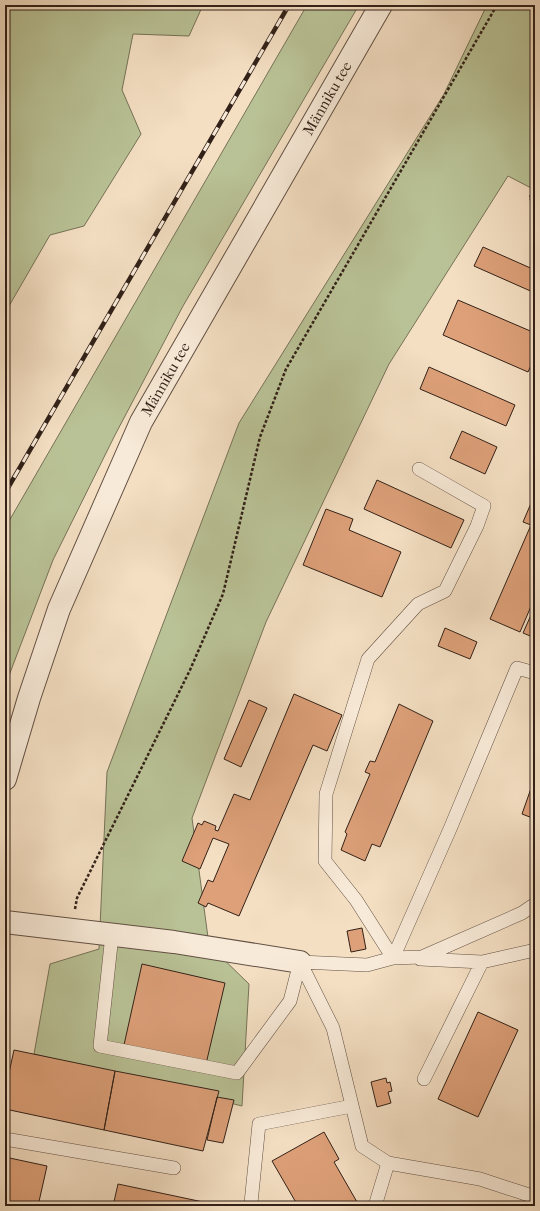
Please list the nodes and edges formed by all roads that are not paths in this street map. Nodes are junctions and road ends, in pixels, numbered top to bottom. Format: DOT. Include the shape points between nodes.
graph roads {
  1 [pos="381,5"];
  2 [pos="419,469"];
  3 [pos="535,673"];
  4 [pos="5,780"];
  5 [pos="535,904"];
  6 [pos="5,922"];
  7 [pos="112,935"];
  8 [pos="535,950"];
  9 [pos="392,958"];
  10 [pos="300,962"];
  11 [pos="482,962"];
  12 [pos="424,1079"];
  13 [pos="352,1106"];
  14 [pos="5,1139"];
  15 [pos="388,1162"];
  16 [pos="174,1168"];
  17 [pos="535,1197"];
  18 [pos="251,1203"];
  19 [pos="375,1206"];
  1 -- 4 [label="street, Männiku tee" via="141,422 59,609"];
  2 -- 9 [label="lane" via="484,506 445,591 418,604 368,659 326,794 325,861 356,900"];
  3 -- 9 [label="lane" via="517,668 450,829"];
  5 -- 9 [label="lane" via="522,913 422,957"];
  6 -- 7 [label="street"];
  7 -- 10 [label="street"];
  7 -- 10 [label="lane" via="100,1046 237,1073 290,1001"];
  8 -- 11 [label="lane"];
  9 -- 10 [label="lane" via="367,965"];
  9 -- 11 [label="lane"];
  10 -- 13 [label="lane" via="333,1028"];
  11 -- 12 [label="lane"];
  13 -- 15 [label="lane" via="362,1146"];
  13 -- 18 [label="lane" via="259,1124"];
  14 -- 16 [label="lane"];
  15 -- 17 [label="lane" via="480,1180"];
  15 -- 19 [label="lane"];
}
